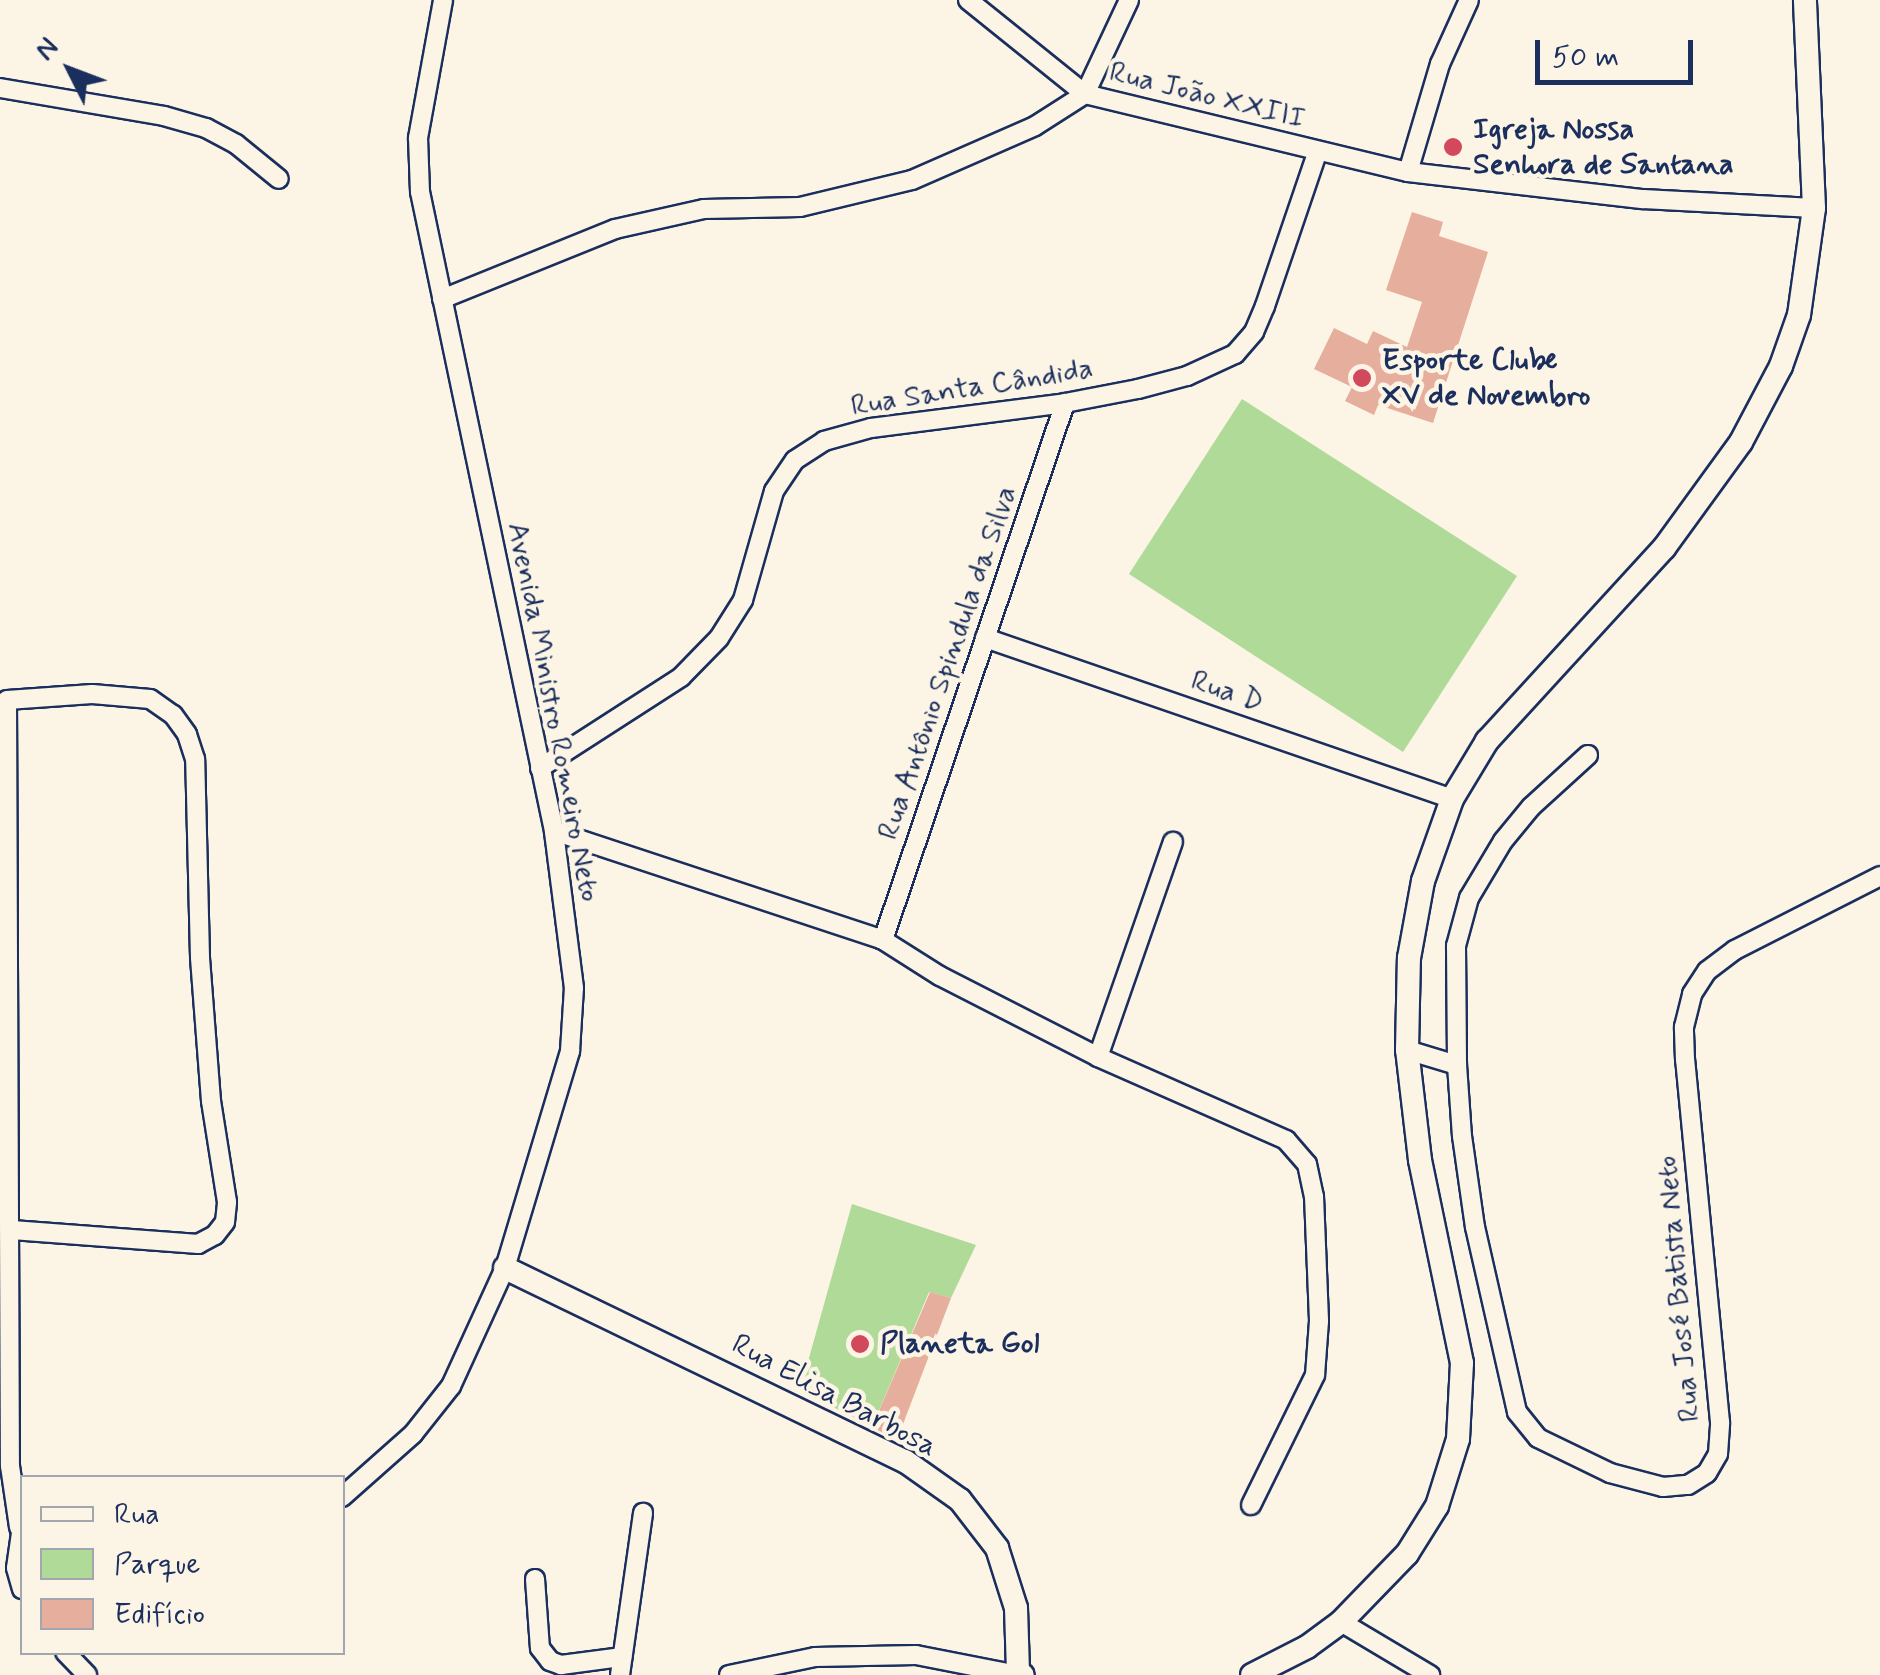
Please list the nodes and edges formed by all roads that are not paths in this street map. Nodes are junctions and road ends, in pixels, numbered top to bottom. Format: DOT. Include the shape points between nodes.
graph roads {
  1 [pos="443,0"];
  2 [pos="968,0"];
  3 [pos="1129,0"];
  4 [pos="1470,0"];
  5 [pos="1805,0"];
  6 [pos="0,88"];
  7 [pos="1085,94"];
  8 [pos="1317,153"];
  9 [pos="1408,172"];
  10 [pos="279,179"];
  11 [pos="1814,208"];
  12 [pos="442,298"];
  13 [pos="1065,403"];
  14 [pos="985,638"];
  15 [pos="3,700"];
  16 [pos="1588,756"];
  17 [pos="540,768"];
  18 [pos="1452,799"];
  19 [pos="554,830"];
  20 [pos="1173,842"];
  21 [pos="1880,876"];
  22 [pos="883,940"];
  23 [pos="1407,1050"];
  24 [pos="1098,1057"];
  25 [pos="1457,1065"];
  26 [pos="12,1230"];
  27 [pos="505,1268"];
  28 [pos="345,1494"];
  29 [pos="1251,1505"];
  30 [pos="643,1513"];
  31 [pos="20,1521"];
  32 [pos="20,1534"];
  33 [pos="535,1580"];
  34 [pos="20,1581"];
  35 [pos="1341,1622"];
  36 [pos="68,1655"];
  37 [pos="621,1666"];
  38 [pos="735,1674"];
  39 [pos="87,1675"];
  40 [pos="1020,1675"];
  41 [pos="1252,1675"];
  42 [pos="1430,1675"];
  1 -- 12 [label="street, Avenida Ministro Romeiro Neto" via="418,138 420,192"];
  2 -- 7 [label="street"];
  3 -- 7 [label="street"];
  4 -- 9 [label="street" via="1440,64"];
  5 -- 11 [label="street"];
  6 -- 10 [label="street" via="206,128"];
  7 -- 8 [label="street, Rua João XXIII"];
  7 -- 12 [label="street, Rua João XXIII" via="1034,126 912,180 800,207 704,209 615,229"];
  8 -- 9 [label="street, Rua João XXIII"];
  8 -- 13 [label="street, Rua Santa Cândida" via="1265,306 1235,354 1187,376"];
  9 -- 11 [label="street, Rua João XXIII" via="1642,199"];
  11 -- 18 [label="street" via="1800,315 1741,442 1664,548 1487,741"];
  12 -- 17 [label="street, Avenida Ministro Romeiro Neto"];
  13 -- 14 [label="street, Rua Antônio Spindula da Silva"];
  13 -- 17 [label="street, Rua Santa Cândida" via="871,428 824,441 795,460 774,492 743,600 719,638 651,698"];
  14 -- 18 [label="street, Rua D"];
  14 -- 22 [label="street, Rua Antônio Spindula da Silva"];
  15 -- 26 [label="street"];
  15 -- 26 [label="street" via="92,694 150,699 187,734 195,759 211,1101 227,1202 225,1222 198,1244"];
  16 -- 25 [label="street, Rua José Batista Neto" via="1522,818 1468,898 1456,946"];
  17 -- 19 [label="street, Avenida Ministro Romeiro Neto"];
  18 -- 23 [label="street" via="1424,880 1409,958"];
  19 -- 22 [label="street"];
  19 -- 27 [label="street, Avenida Ministro Romeiro Neto" via="574,988 570,1051"];
  20 -- 24 [label="street"];
  21 -- 25 [label="street, Rua José Batista Neto" via="1735,950 1707,971 1692,994 1685,1060 1720,1422 1718,1454 1688,1484 1663,1487 1610,1474 1538,1438 1517,1412 1475,1227"];
  22 -- 24 [label="street"];
  23 -- 25 [label="street"];
  23 -- 35 [label="street" via="1420,1160 1462,1363 1458,1439 1437,1506 1414,1543"];
  24 -- 29 [label="street" via="1286,1140 1307,1164 1319,1322 1314,1375"];
  26 -- 31 [label="street" via="10,1466"];
  27 -- 28 [label="street, Avenida Ministro Romeiro Neto" via="451,1386 414,1434"];
  27 -- 40 [label="street, Rua Elisa Barbosa" via="905,1461 960,1500 998,1548 1016,1608"];
  30 -- 37 [label="street"];
  32 -- 34 [label="street"];
  33 -- 37 [label="street" via="540,1648 550,1660 561,1666"];
  35 -- 41 [label="street"];
  35 -- 42 [label="street"];
  36 -- 39 [label="street"];
  38 -- 40 [label="street" via="815,1657 916,1656"];
}
